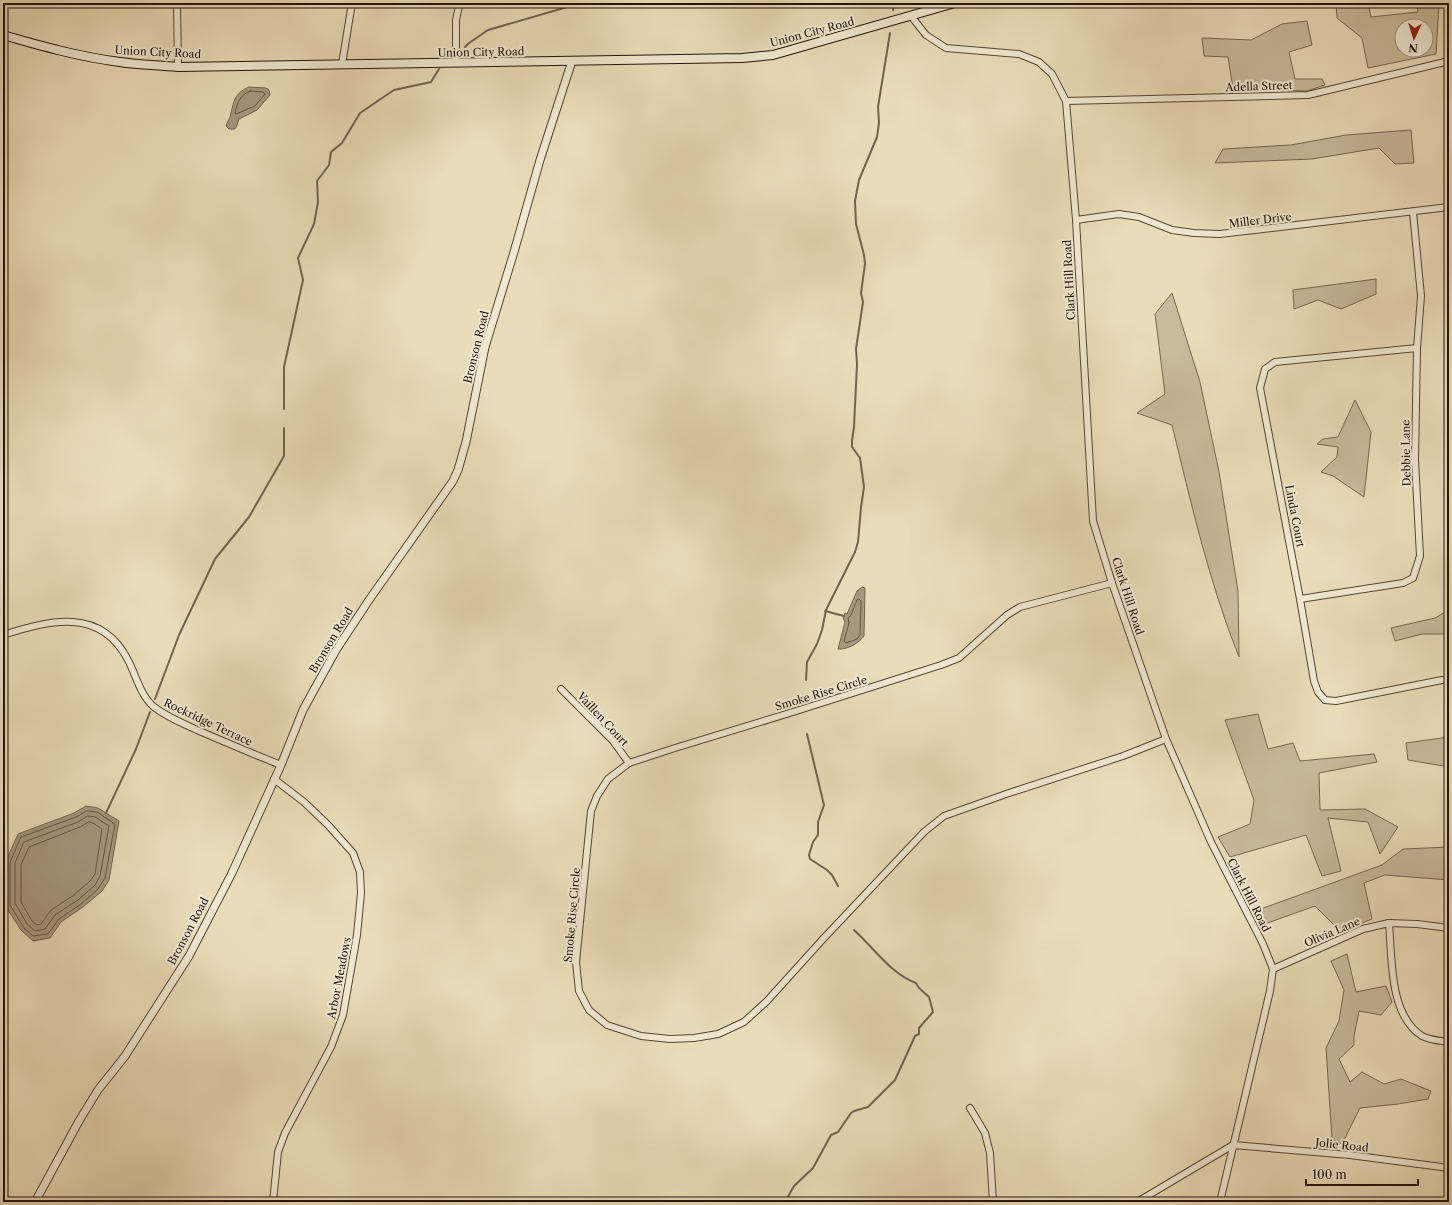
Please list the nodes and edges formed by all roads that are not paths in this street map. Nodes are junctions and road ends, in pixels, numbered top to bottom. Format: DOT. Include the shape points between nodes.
graph roads {
  1 [pos="177,3"];
  2 [pos="352,3"];
  3 [pos="463,3"];
  4 [pos="955,3"];
  5 [pos="912,16"];
  6 [pos="3,35"];
  7 [pos="572,61"];
  8 [pos="1449,61"];
  9 [pos="456,63"];
  10 [pos="342,64"];
  11 [pos="178,66"];
  12 [pos="1066,101"];
  13 [pos="1449,207"];
  14 [pos="1413,212"];
  15 [pos="1076,220"];
  16 [pos="1417,348"];
  17 [pos="1112,583"];
  18 [pos="1300,599"];
  19 [pos="3,635"];
  20 [pos="1442,680"];
  21 [pos="561,689"];
  22 [pos="1166,739"];
  23 [pos="629,763"];
  24 [pos="281,765"];
  25 [pos="274,779"];
  26 [pos="1389,923"];
  27 [pos="1449,928"];
  28 [pos="1273,969"];
  29 [pos="1449,1042"];
  30 [pos="970,1108"];
  31 [pos="1233,1145"];
  32 [pos="1449,1168"];
  33 [pos="35,1202"];
  34 [pos="273,1202"];
  35 [pos="993,1202"];
  36 [pos="1137,1202"];
  37 [pos="1220,1202"];
  1 -- 11 [label="street"];
  2 -- 10 [label="street"];
  3 -- 9 [label="street" via="459,6 456,20"];
  4 -- 5 [label="main road, Union City Road"];
  5 -- 7 [label="main road, Union City Road" via="773,55 742,58"];
  5 -- 12 [label="street, Clark Hill Road" via="926,35 946,48 1019,54 1039,62 1052,74"];
  6 -- 11 [label="main road, Union City Road" via="101,59"];
  7 -- 9 [label="main road, Union City Road"];
  7 -- 24 [label="street, Bronson Road" via="485,347 458,470 453,481 336,650 303,710"];
  8 -- 12 [label="street, Adella Street" via="1308,95"];
  9 -- 10 [label="main road, Union City Road"];
  10 -- 11 [label="main road, Union City Road"];
  12 -- 15 [label="street, Clark Hill Road"];
  13 -- 14 [label="street, Miller Drive"];
  14 -- 15 [label="street, Miller Drive" via="1220,234 1172,230 1119,214"];
  14 -- 16 [label="street, Debbie Lane" via="1421,296"];
  15 -- 17 [label="street, Clark Hill Road" via="1093,521"];
  16 -- 18 [label="street, Debbie Lane" via="1415,460 1420,556 1413,578 1403,583"];
  16 -- 18 [label="street, Linda Court" via="1275,362 1265,369 1260,388"];
  17 -- 22 [label="street, Clark Hill Road"];
  17 -- 23 [label="street, Smoke Rise Circle" via="1020,607 1007,615 960,658"];
  18 -- 20 [label="street, Linda Court" via="1314,681 1318,692 1325,700 1336,701"];
  19 -- 24 [label="street, Rockridge Terrace" via="51,623 75,621 106,632 120,645 142,690 153,706 172,718 226,743"];
  21 -- 23 [label="street, Vaillen Court" via="613,741"];
  22 -- 23 [label="street, Smoke Rise Circle" via="944,816 924,832 767,1001 744,1022 718,1034 676,1039 641,1036 607,1025 589,1010 579,990 576,962 591,811 608,779"];
  22 -- 28 [label="street, Clark Hill Road" via="1211,842"];
  24 -- 25 [label="street, Bronson Road"];
  25 -- 33 [label="street, Bronson Road" via="232,873 189,956 125,1056 98,1090"];
  25 -- 34 [label="street, Arbor Meadows" via="318,816 353,854 360,872 361,893 358,936 343,1015 331,1047 284,1133 278,1152"];
  26 -- 27 [label="street, Olivia Lane"];
  26 -- 28 [label="street, Olivia Lane" via="1363,929"];
  26 -- 29 [label="street" via="1394,987 1400,1008 1410,1025 1423,1037"];
  28 -- 31 [label="street, Clark Hill Road"];
  30 -- 35 [label="street" via="985,1133 990,1153"];
  31 -- 32 [label="street, Jolie Road" via="1350,1155"];
  31 -- 36 [label="street"];
  31 -- 37 [label="street, Clark Hill Road"];
}
